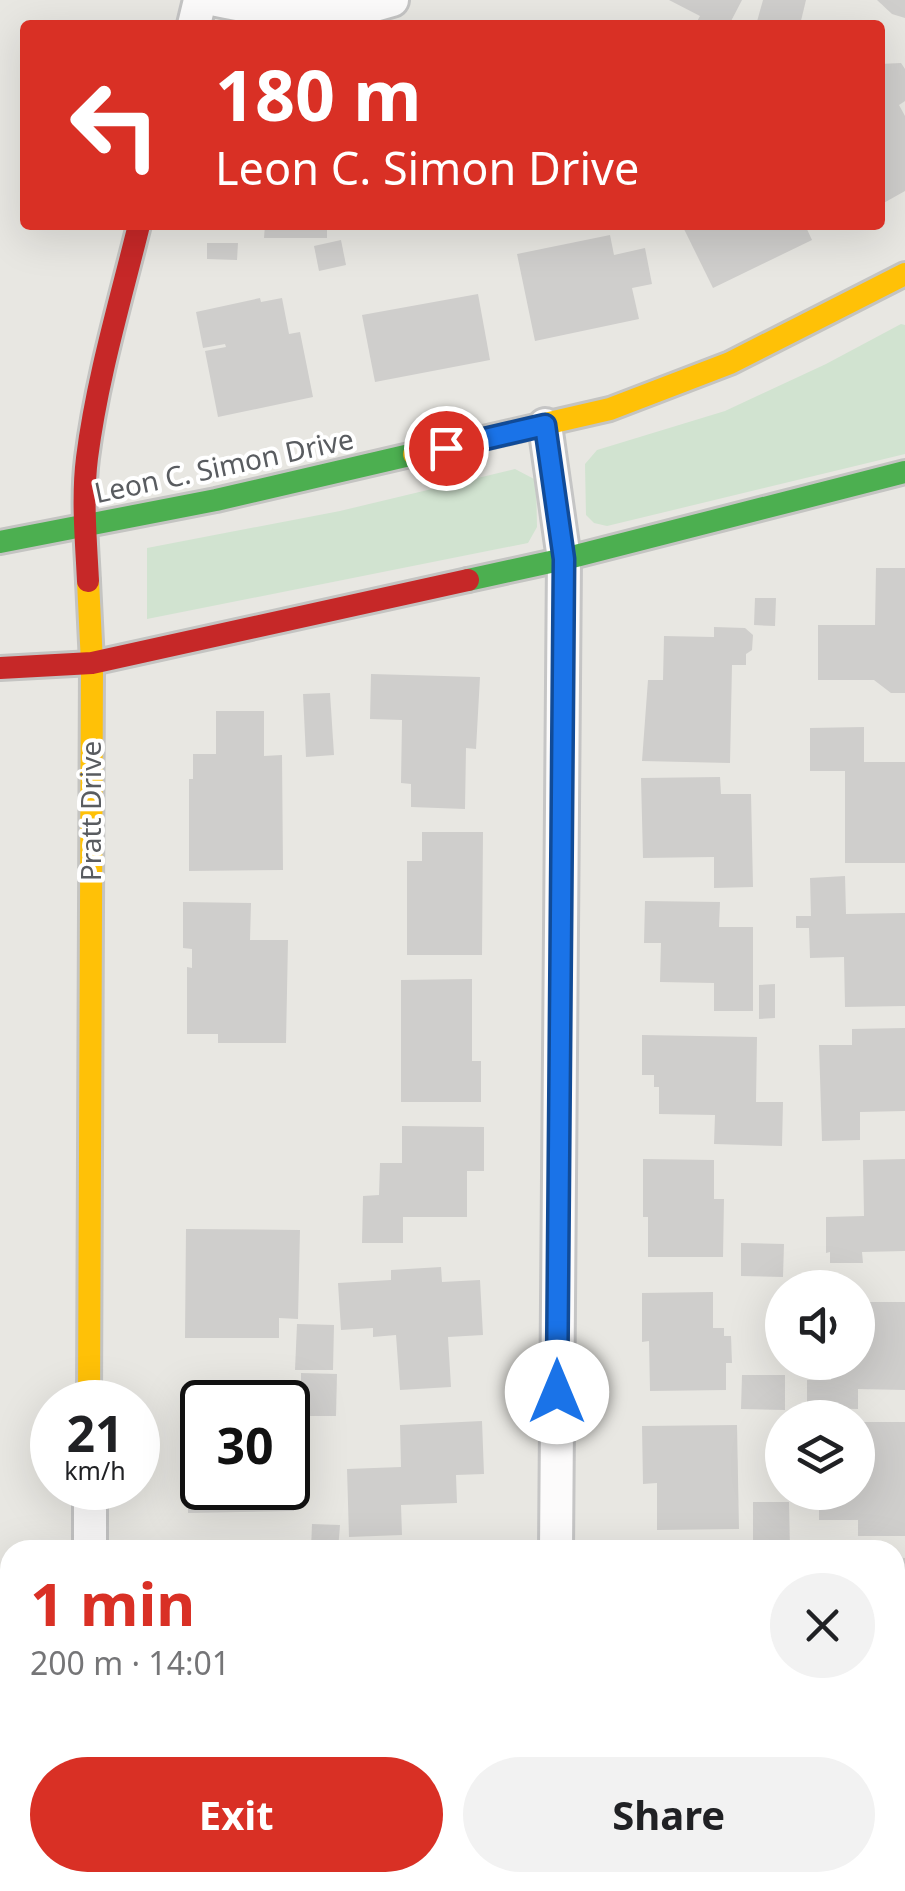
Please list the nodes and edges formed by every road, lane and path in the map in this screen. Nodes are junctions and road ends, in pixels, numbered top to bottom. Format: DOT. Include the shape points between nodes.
graph roads {
  1 [pos="218,0"];
  2 [pos="392,0"];
  3 [pos="139,230"];
  4 [pos="905,274"];
  5 [pos="545,425"];
  6 [pos="905,472"];
  7 [pos="86,526"];
  8 [pos="0,542"];
  9 [pos="564,559"];
  10 [pos="92,663"];
  11 [pos="0,668"];
  12 [pos="89,1380"];
  13 [pos="90,1510"];
  14 [pos="90,1540"];
  15 [pos="556,1540"];
  1 -- 2 [label="street" via="312,14 356,12"];
  3 -- 7 [label="main road, Pratt Drive" via="99,388 87,460"];
  4 -- 5 [label="main road, Leon C. Simon Drive" via="730,364 610,410"];
  5 -- 7 [label="main road, Leon C. Simon Drive"];
  5 -- 9 [label="street"];
  6 -- 9 [label="main road"];
  7 -- 8 [label="main road, Leon C. Simon Drive"];
  7 -- 10 [label="main road, Pratt Drive"];
  9 -- 10 [label="main road"];
  9 -- 15 [label="street"];
  10 -- 11 [label="main road"];
  10 -- 12 [label="main road, Pratt Drive"];
  13 -- 14 [label="street"];
}
